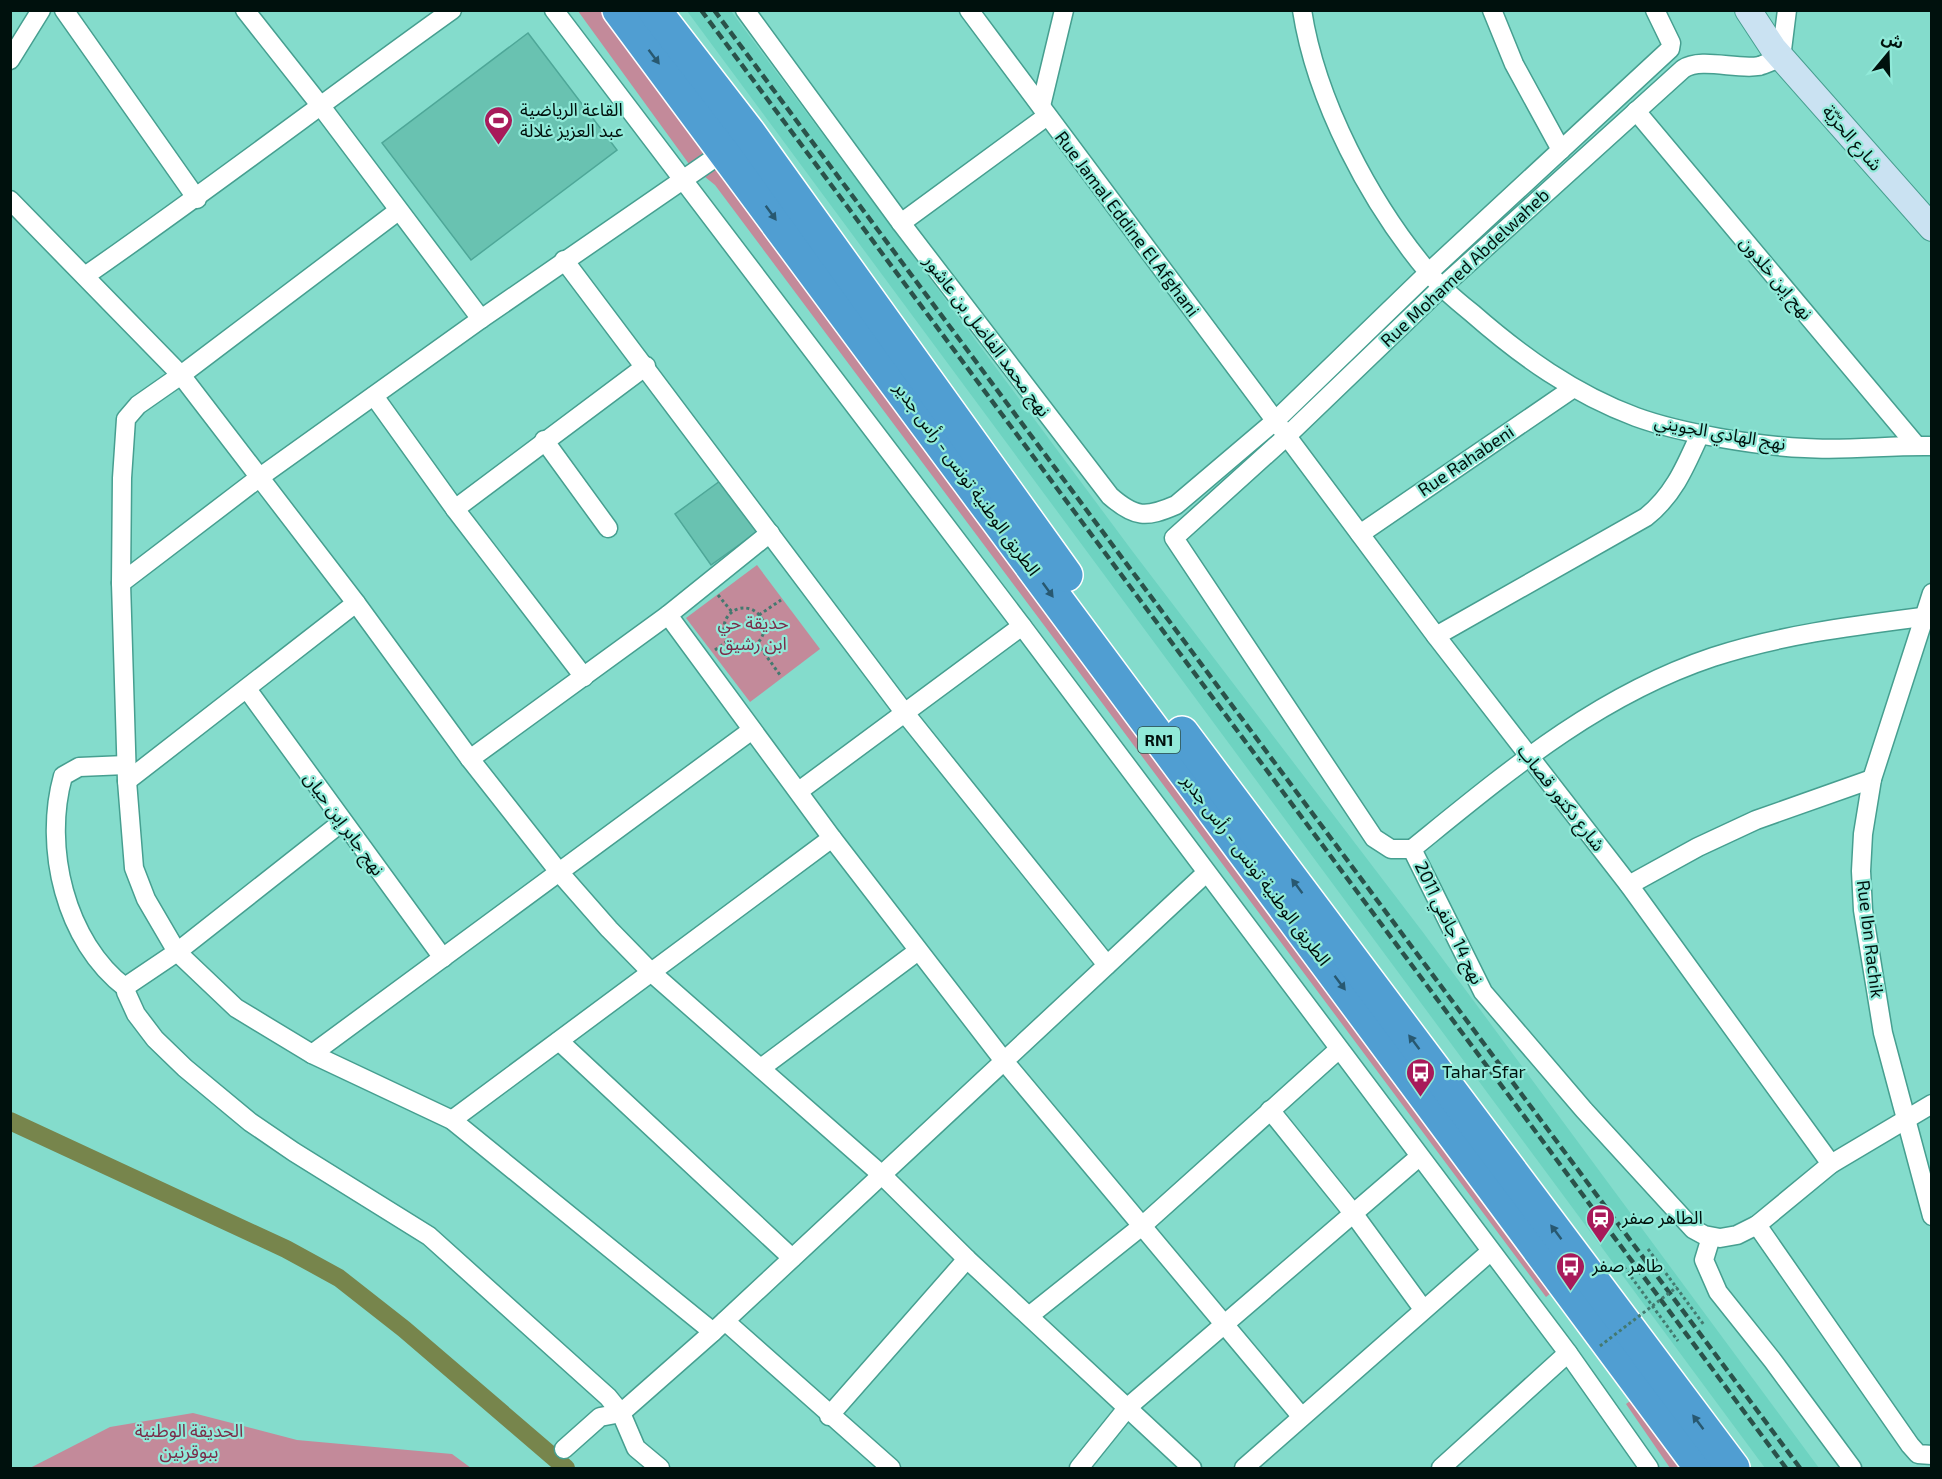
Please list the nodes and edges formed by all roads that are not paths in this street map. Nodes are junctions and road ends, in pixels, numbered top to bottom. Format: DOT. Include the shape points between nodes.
graph roads {
  1 [pos="40,10"];
  2 [pos="64,10"];
  3 [pos="245,10"];
  4 [pos="452,10"];
  5 [pos="554,10"];
  6 [pos="619,10"];
  7 [pos="654,10"];
  8 [pos="745,10"];
  9 [pos="969,10"];
  10 [pos="1064,10"];
  11 [pos="1302,10"];
  12 [pos="1492,10"];
  13 [pos="1655,10"];
  14 [pos="1729,10"];
  15 [pos="1748,10"];
  16 [pos="1787,10"];
  17 [pos="1777,53"];
  18 [pos="10,60"];
  19 [pos="320,105"];
  20 [pos="1044,111"];
  21 [pos="1636,111"];
  22 [pos="737,142"];
  23 [pos="1561,150"];
  24 [pos="683,179"];
  25 [pos="197,199"];
  26 [pos="10,200"];
  27 [pos="398,211"];
  28 [pos="901,223"];
  29 [pos="1932,228"];
  30 [pos="564,260"];
  31 [pos="1428,273"];
  32 [pos="85,276"];
  33 [pos="1442,287"];
  34 [pos="481,319"];
  35 [pos="646,366"];
  36 [pos="182,375"];
  37 [pos="1572,389"];
  38 [pos="374,396"];
  39 [pos="1282,428"];
  40 [pos="1701,434"];
  41 [pos="544,440"];
  42 [pos="1924,446"];
  43 [pos="260,477"];
  44 [pos="455,509"];
  45 [pos="608,528"];
  46 [pos="770,533"];
  47 [pos="1360,534"];
  48 [pos="1174,538"];
  49 [pos="121,584"];
  50 [pos="1932,593"];
  51 [pos="356,603"];
  52 [pos="668,615"];
  53 [pos="1922,617"];
  54 [pos="1022,626"];
  55 [pos="1436,636"];
  56 [pos="584,677"];
  57 [pos="247,689"];
  58 [pos="904,712"];
  59 [pos="752,730"];
  60 [pos="1528,755"];
  61 [pos="470,759"];
  62 [pos="127,773"];
  63 [pos="1872,779"];
  64 [pos="800,791"];
  65 [pos="342,822"];
  66 [pos="832,838"];
  67 [pos="1412,849"];
  68 [pos="559,872"];
  69 [pos="1206,873"];
  70 [pos="1629,885"];
  71 [pos="918,951"];
  72 [pos="177,952"];
  73 [pos="443,958"];
  74 [pos="1107,965"];
  75 [pos="652,972"];
  76 [pos="126,988"];
  77 [pos="559,1041"];
  78 [pos="1338,1050"];
  79 [pos="312,1054"];
  80 [pos="1004,1061"];
  81 [pos="761,1068"];
  82 [pos="1932,1104"];
  83 [pos="1270,1110"];
  84 [pos="1904,1119"];
  85 [pos="452,1120"];
  86 [pos="1419,1157"];
  87 [pos="1831,1164"];
  88 [pos="882,1175"];
  89 [pos="1353,1213"];
  90 [pos="1932,1216"];
  91 [pos="1757,1225"];
  92 [pos="1142,1226"];
  93 [pos="1711,1237"];
  94 [pos="1490,1252"];
  95 [pos="792,1258"];
  96 [pos="967,1259"];
  97 [pos="1422,1309"];
  98 [pos="1029,1316"];
  99 [pos="1223,1324"];
  100 [pos="719,1326"];
  101 [pos="1568,1353"];
  102 [pos="1128,1407"];
  103 [pos="621,1413"];
  104 [pos="829,1416"];
  105 [pos="1301,1416"];
  106 [pos="564,1449"];
  107 [pos="1930,1455"];
  108 [pos="660,1468"];
  109 [pos="891,1468"];
  110 [pos="1079,1468"];
  111 [pos="1192,1468"];
  112 [pos="1244,1468"];
  113 [pos="1441,1468"];
  114 [pos="1649,1468"];
  115 [pos="1701,1468"];
  116 [pos="1733,1468"];
  117 [pos="1852,1468"];
  118 [pos="1914,1468"];
  1 -- 18 [label="street"];
  2 -- 25 [label="street"];
  3 -- 19 [label="street"];
  4 -- 19 [label="street"];
  5 -- 24 [label="street"];
  6 -- 22 [label="highway, الطريق الوطنية تونس - رأس جدير / RN1, one-way"];
  7 -- 22 [label="highway, الطريق الوطنية تونس - رأس جدير / RN1"];
  8 -- 28 [label="street, نهج محمد الفاضل بن عاشور"];
  9 -- 20 [label="street, Rue Jamal Eddine El Afghani"];
  10 -- 20 [label="street"];
  11 -- 31 [label="street, نهج الهادي الجويني" via="1316,69 1361,174"];
  12 -- 23 [label="street" via="1514,64"];
  13 -- 23 [label="street" via="1671,43 1670,49"];
  14 -- 17 [label="street"];
  15 -- 17 [label="street"];
  16 -- 17 [label="street"];
  17 -- 21 [label="street, Rue Mohamed Abdelwaheb" via="1758,66 1688,66"];
  17 -- 29 [label="street, شارع الحرّيّة"];
  19 -- 25 [label="street"];
  19 -- 27 [label="street"];
  20 -- 28 [label="street"];
  20 -- 39 [label="street, Rue Jamal Eddine El Afghani"];
  21 -- 33 [label="street, Rue Mohamed Abdelwaheb"];
  21 -- 42 [label="street, نهج إبن خلدون"];
  22 -- 24 [label="street"];
  22 -- 115 [label="highway, الطريق الوطنية تونس - رأس جدير / RN1, one-way" via="1237,845"];
  116 -- 22 [label="highway, الطريق الوطنية تونس - رأس جدير / RN1, one-way"];
  23 -- 31 [label="street"];
  24 -- 30 [label="street"];
  24 -- 54 [label="street"];
  25 -- 32 [label="street"];
  26 -- 32 [label="street"];
  27 -- 34 [label="street"];
  27 -- 36 [label="street"];
  28 -- 39 [label="street, نهج محمد الفاضل بن عاشور" via="1110,496 1123,507 1141,516 1176,505"];
  30 -- 34 [label="street"];
  30 -- 35 [label="street"];
  31 -- 33 [label="street, نهج الهادي الجويني"];
  31 -- 39 [label="street"];
  32 -- 36 [label="street"];
  33 -- 37 [label="street, نهج الهادي الجويني" via="1506,343"];
  33 -- 39 [label="street, Rue Mohamed Abdelwaheb"];
  34 -- 38 [label="street"];
  35 -- 41 [label="street"];
  35 -- 46 [label="street"];
  36 -- 43 [label="street"];
  36 -- 49 [label="street" via="138,405 126,419"];
  37 -- 40 [label="street, نهج الهادي الجويني" via="1636,417"];
  37 -- 47 [label="street, Rue Rahabeni"];
  38 -- 43 [label="street"];
  38 -- 44 [label="street"];
  39 -- 47 [label="street, شارع دكتور قصاب"];
  39 -- 48 [label="street, Rue Mohamed Abdelwaheb"];
  40 -- 42 [label="street, نهج الهادي الجويني" via="1804,448"];
  40 -- 55 [label="street" via="1676,484 1646,517"];
  41 -- 44 [label="street"];
  41 -- 45 [label="street"];
  43 -- 49 [label="street"];
  43 -- 51 [label="street"];
  44 -- 56 [label="street"];
  46 -- 52 [label="street"];
  46 -- 58 [label="street"];
  47 -- 55 [label="street, شارع دكتور قصاب"];
  48 -- 67 [label="street, نهج 14 جانفي 2011" via="1368,830 1381,845"];
  49 -- 62 [label="street"];
  50 -- 53 [label="street, Rue Ibn Rachik"];
  51 -- 57 [label="street"];
  51 -- 61 [label="street"];
  52 -- 56 [label="street"];
  52 -- 59 [label="street"];
  53 -- 60 [label="street" via="1831,629 1714,657 1623,696"];
  53 -- 63 [label="street, Rue Ibn Rachik"];
  54 -- 58 [label="street"];
  54 -- 69 [label="street"];
  55 -- 60 [label="street, شارع دكتور قصاب"];
  56 -- 61 [label="street"];
  57 -- 62 [label="street"];
  57 -- 65 [label="street, نهج جابر إبن حيان"];
  58 -- 64 [label="street"];
  58 -- 74 [label="street"];
  59 -- 64 [label="street"];
  59 -- 68 [label="street"];
  60 -- 67 [label="street"];
  60 -- 70 [label="street, شارع دكتور قصاب"];
  61 -- 68 [label="street"];
  62 -- 72 [label="street" via="131,852 138,883"];
  62 -- 76 [label="street" via="79,767 63,776 56,859 66,897 86,941 104,968"];
  63 -- 70 [label="street" via="1756,820"];
  63 -- 84 [label="street, Rue Ibn Rachik" via="1863,834 1863,910 1883,1033"];
  64 -- 66 [label="street"];
  65 -- 72 [label="street"];
  65 -- 73 [label="street, نهج جابر إبن حيان"];
  66 -- 71 [label="street"];
  66 -- 75 [label="street"];
  67 -- 93 [label="street, نهج 14 جانفي 2011" via="1483,992 1693,1229"];
  68 -- 73 [label="street"];
  68 -- 75 [label="street"];
  69 -- 74 [label="street"];
  69 -- 78 [label="street"];
  70 -- 87 [label="street, شارع دكتور قصاب"];
  71 -- 80 [label="street"];
  71 -- 81 [label="street"];
  72 -- 76 [label="street"];
  72 -- 79 [label="street" via="236,1008"];
  73 -- 79 [label="street"];
  74 -- 80 [label="street"];
  75 -- 77 [label="street"];
  75 -- 81 [label="street"];
  76 -- 103 [label="street" via="136,1014 155,1040 185,1068 250,1122 429,1236"];
  77 -- 85 [label="street"];
  77 -- 95 [label="street"];
  78 -- 83 [label="street"];
  78 -- 86 [label="street"];
  79 -- 85 [label="street"];
  80 -- 88 [label="street"];
  80 -- 92 [label="street"];
  81 -- 88 [label="street"];
  82 -- 84 [label="street"];
  83 -- 89 [label="street"];
  83 -- 92 [label="street"];
  84 -- 87 [label="street"];
  84 -- 90 [label="street, Rue Ibn Rachik"];
  85 -- 100 [label="street"];
  86 -- 89 [label="street"];
  86 -- 94 [label="street"];
  87 -- 91 [label="street"];
  88 -- 95 [label="street"];
  88 -- 96 [label="street"];
  89 -- 97 [label="street"];
  89 -- 99 [label="street"];
  91 -- 93 [label="street" via="1729,1238"];
  91 -- 107 [label="street" via="1910,1445 1918,1454"];
  92 -- 98 [label="street"];
  92 -- 99 [label="street"];
  93 -- 117 [label="street" via="1704,1260 1718,1292"];
  94 -- 97 [label="street"];
  94 -- 101 [label="street"];
  95 -- 100 [label="street"];
  96 -- 98 [label="street"];
  96 -- 104 [label="street"];
  97 -- 105 [label="street"];
  98 -- 102 [label="street"];
  99 -- 102 [label="street"];
  99 -- 105 [label="street"];
  100 -- 103 [label="street"];
  100 -- 104 [label="street"];
  101 -- 113 [label="street"];
  101 -- 114 [label="street"];
  102 -- 110 [label="street"];
  102 -- 111 [label="street"];
  103 -- 106 [label="street" via="600,1417"];
  103 -- 108 [label="street" via="636,1448"];
  104 -- 109 [label="street"];
  105 -- 112 [label="street"];
  107 -- 118 [label="street"];
}
